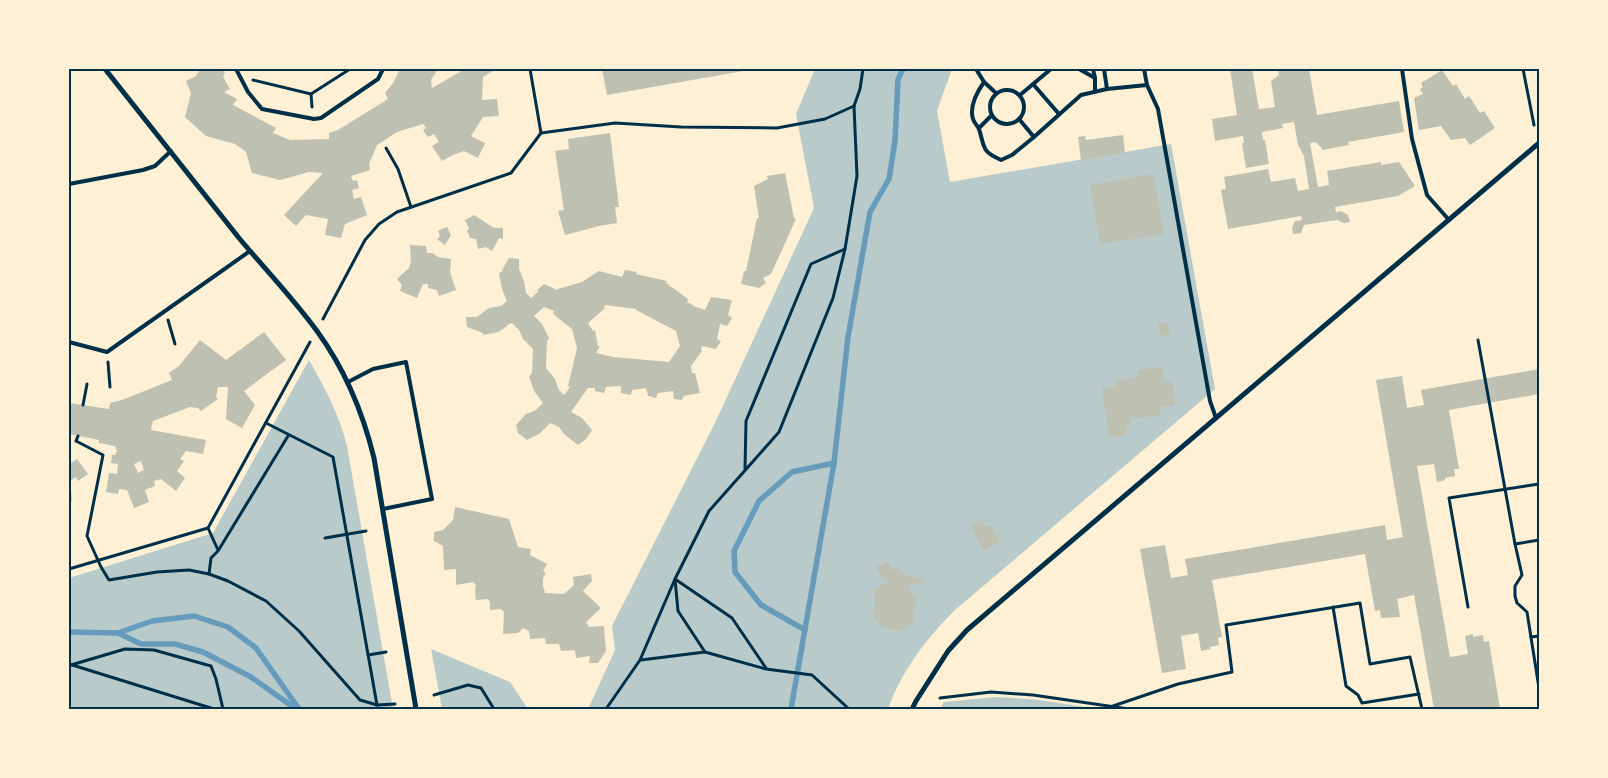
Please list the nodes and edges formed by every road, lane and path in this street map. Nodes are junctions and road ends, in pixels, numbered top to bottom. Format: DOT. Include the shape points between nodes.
graph roads {
  1 [pos="105,69"];
  2 [pos="236,69"];
  3 [pos="350,69"];
  4 [pos="383,69"];
  5 [pos="530,69"];
  6 [pos="863,69"];
  7 [pos="976,69"];
  8 [pos="1051,69"];
  9 [pos="1079,69"];
  10 [pos="1093,69"];
  11 [pos="1104,69"];
  12 [pos="1144,69"];
  13 [pos="1402,69"];
  14 [pos="1524,69"];
  15 [pos="240,76"];
  16 [pos="1095,78"];
  17 [pos="984,82"];
  18 [pos="1033,84"];
  19 [pos="1147,85"];
  20 [pos="1107,89"];
  21 [pos="1095,91"];
  22 [pos="996,93"];
  23 [pos="311,94"];
  24 [pos="1020,95"];
  25 [pos="854,106"];
  26 [pos="1059,114"];
  27 [pos="992,115"];
  28 [pos="314,119"];
  29 [pos="1019,119"];
  30 [pos="1534,125"];
  31 [pos="979,128"];
  32 [pos="541,134"];
  33 [pos="1034,137"];
  34 [pos="1539,144"];
  35 [pos="386,148"];
  36 [pos="171,151"];
  37 [pos="69,184"];
  38 [pos="410,207"];
  39 [pos="1449,220"];
  40 [pos="845,249"];
  41 [pos="250,251"];
  42 [pos="165,310"];
  43 [pos="322,319"];
  44 [pos="1478,340"];
  45 [pos="69,342"];
  46 [pos="175,344"];
  47 [pos="308,347"];
  48 [pos="107,352"];
  49 [pos="348,382"];
  50 [pos="87,384"];
  51 [pos="110,388"];
  52 [pos="83,405"];
  53 [pos="1216,418"];
  54 [pos="266,423"];
  55 [pos="78,436"];
  56 [pos="288,436"];
  57 [pos="745,470"];
  58 [pos="1539,484"];
  59 [pos="1505,490"];
  60 [pos="383,509"];
  61 [pos="208,528"];
  62 [pos="366,531"];
  63 [pos="346,535"];
  64 [pos="325,538"];
  65 [pos="1539,540"];
  66 [pos="1515,544"];
  67 [pos="218,551"];
  68 [pos="98,560"];
  69 [pos="69,569"];
  70 [pos="209,574"];
  71 [pos="675,579"];
  72 [pos="1333,607"];
  73 [pos="1468,607"];
  74 [pos="1539,636"];
  75 [pos="1531,637"];
  76 [pos="386,652"];
  77 [pos="705,652"];
  78 [pos="368,655"];
  79 [pos="640,660"];
  80 [pos="70,665"];
  81 [pos="766,669"];
  82 [pos="1538,675"];
  83 [pos="1539,688"];
  84 [pos="1419,694"];
  85 [pos="434,695"];
  86 [pos="940,698"];
  87 [pos="395,704"];
  88 [pos="377,706"];
  89 [pos="1113,706"];
  90 [pos="214,709"];
  91 [pos="223,709"];
  92 [pos="416,709"];
  93 [pos="494,709"];
  94 [pos="606,709"];
  95 [pos="849,709"];
  96 [pos="912,709"];
  97 [pos="1128,709"];
  98 [pos="1422,709"];
  1 -- 36 [label="street"];
  2 -- 15 [label="lane"];
  3 -- 23 [label="path"];
  4 -- 28 [label="lane" via="378,79 321,118"];
  5 -- 32 [label="path"];
  6 -- 25 [label="path"];
  7 -- 17 [label="lane"];
  8 -- 18 [label="lane"];
  9 -- 16 [label="lane"];
  10 -- 16 [label="lane"];
  11 -- 20 [label="lane"];
  12 -- 19 [label="lane"];
  13 -- 39 [label="lane" via="1412,139 1427,195"];
  14 -- 30 [label="path"];
  15 -- 23 [label="path"];
  15 -- 28 [label="lane" via="262,109"];
  16 -- 21 [label="lane"];
  17 -- 22 [label="lane"];
  17 -- 31 [label="lane" via="972,110 973,120"];
  18 -- 24 [label="lane"];
  18 -- 26 [label="lane"];
  19 -- 20 [label="lane"];
  19 -- 53 [label="lane" via="1158,109 1210,401"];
  20 -- 21 [label="lane"];
  21 -- 26 [label="lane" via="1081,95"];
  22 -- 24 [label="lane" via="1006,89"];
  22 -- 27 [label="lane" via="991,101"];
  23 -- 28 [label="path"];
  24 -- 29 [label="lane" via="1024,104"];
  25 -- 32 [label="path" via="825,119 777,128 615,123"];
  25 -- 40 [label="path" via="857,176"];
  26 -- 33 [label="lane"];
  27 -- 29 [label="lane" via="1005,124"];
  27 -- 31 [label="lane"];
  29 -- 33 [label="lane"];
  31 -- 33 [label="lane" via="988,154 1001,160"];
  32 -- 38 [label="path" via="511,173"];
  34 -- 39 [label="street"];
  35 -- 38 [label="path" via="398,169"];
  36 -- 37 [label="lane" via="154,166 143,170"];
  36 -- 41 [label="street"];
  38 -- 43 [label="path" via="379,224 365,240"];
  39 -- 53 [label="street"];
  40 -- 57 [label="path" via="833,298 779,432"];
  40 -- 57 [label="path" via="812,264 746,421"];
  41 -- 42 [label="lane"];
  41 -- 49 [label="street" via="316,330"];
  42 -- 46 [label="path"];
  42 -- 48 [label="lane"];
  44 -- 59 [label="path"];
  45 -- 48 [label="lane"];
  47 -- 54 [label="path"];
  48 -- 51 [label="path"];
  49 -- 60 [label="street" via="370,439"];
  49 -- 60 [label="lane" via="373,369 406,362 432,499"];
  50 -- 52 [label="path"];
  53 -- 96 [label="street" via="967,630 948,651"];
  54 -- 56 [label="path"];
  54 -- 61 [label="path"];
  55 -- 68 [label="path" via="76,441 103,455 87,536"];
  56 -- 63 [label="path" via="333,457"];
  56 -- 67 [label="path"];
  57 -- 71 [label="path" via="709,511"];
  58 -- 59 [label="path"];
  59 -- 66 [label="path"];
  59 -- 73 [label="path" via="1450,498"];
  60 -- 92 [label="street"];
  61 -- 67 [label="path"];
  61 -- 68 [label="path"];
  62 -- 63 [label="path"];
  63 -- 64 [label="path"];
  63 -- 78 [label="path"];
  65 -- 66 [label="path"];
  66 -- 75 [label="path" via="1522,575 1515,586 1514,596 1527,612"];
  67 -- 70 [label="path" via="211,558"];
  68 -- 69 [label="path"];
  68 -- 70 [label="path" via="110,580 173,570"];
  70 -- 88 [label="path" via="266,601 299,631 360,700"];
  71 -- 77 [label="path" via="678,611"];
  71 -- 79 [label="path"];
  71 -- 81 [label="path" via="732,618"];
  72 -- 84 [label="path" via="1346,686 1358,695 1362,703"];
  72 -- 84 [label="path" via="1360,603 1370,664 1410,658"];
  72 -- 89 [label="path" via="1226,625 1232,672 1178,684"];
  74 -- 75 [label="path"];
  75 -- 82 [label="path"];
  76 -- 78 [label="path"];
  77 -- 79 [label="path"];
  77 -- 81 [label="path"];
  78 -- 88 [label="path"];
  79 -- 94 [label="path"];
  80 -- 90 [label="path"];
  80 -- 91 [label="path" via="125,649 154,650 211,666"];
  81 -- 95 [label="path" via="812,675"];
  82 -- 83 [label="path"];
  84 -- 98 [label="path"];
  85 -- 93 [label="path" via="468,684 481,688"];
  86 -- 89 [label="path" via="991,692"];
  87 -- 88 [label="path"];
  89 -- 97 [label="path"];
}
